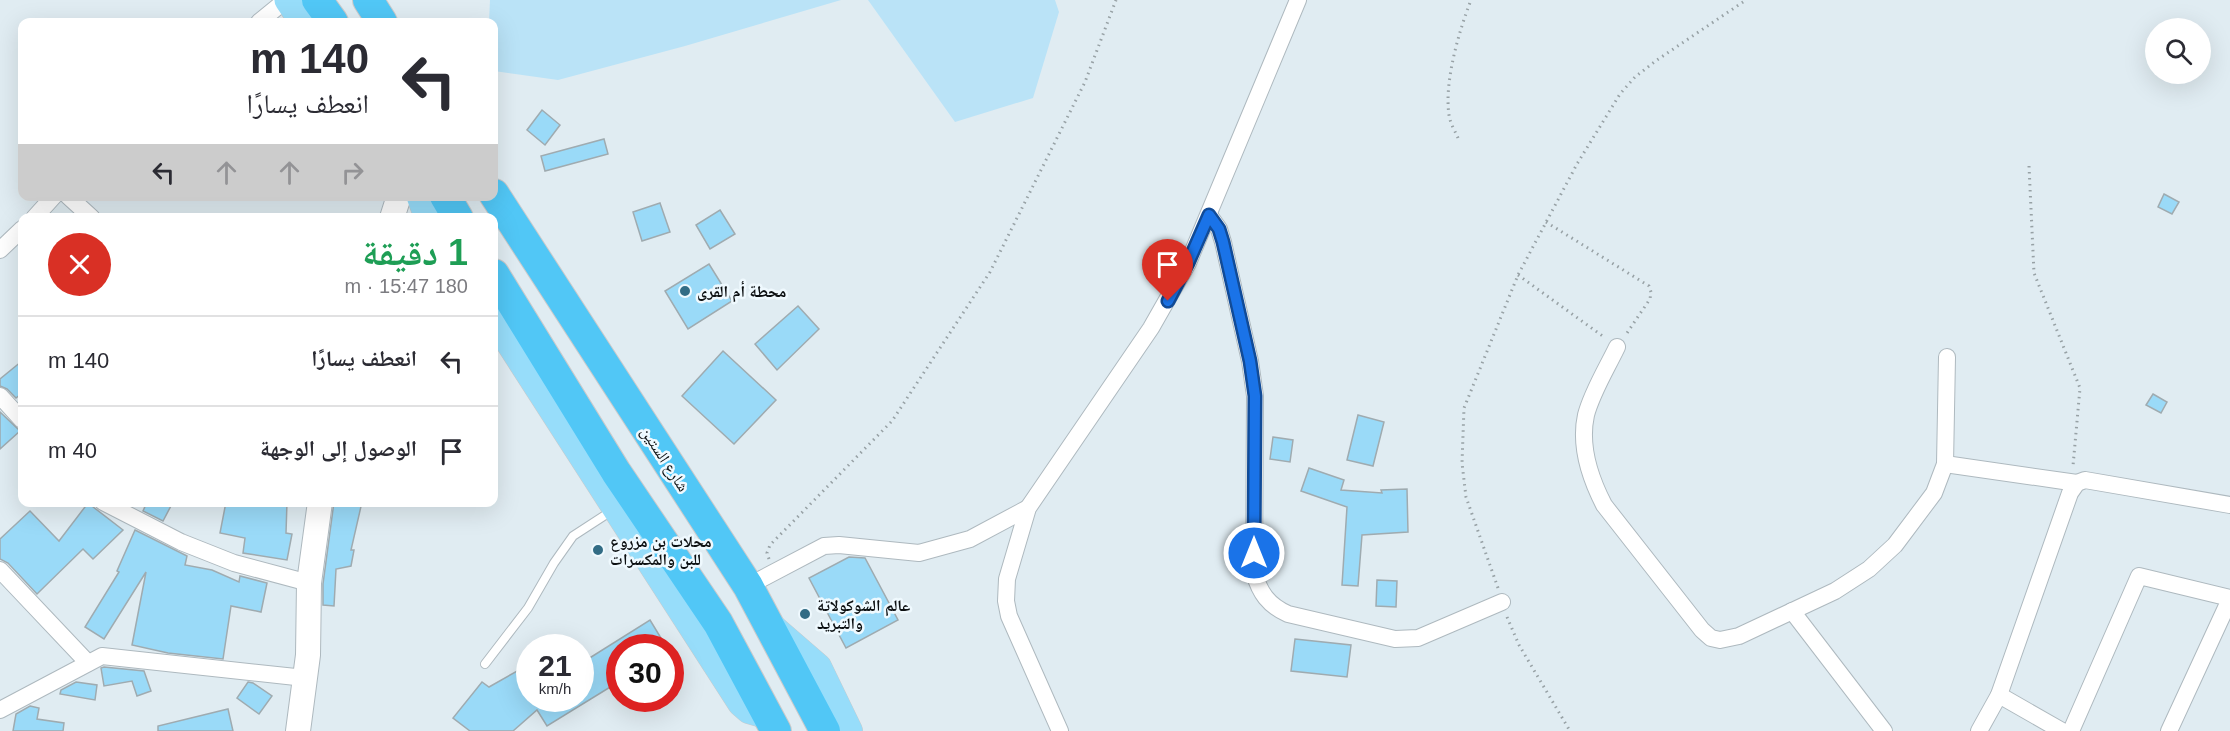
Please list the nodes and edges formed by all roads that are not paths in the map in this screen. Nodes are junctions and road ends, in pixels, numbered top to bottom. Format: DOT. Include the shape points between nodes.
graph roads {
  1 [pos="287,0"];
  2 [pos="318,0"];
  3 [pos="368,0"];
  4 [pos="1298,0"];
  5 [pos="264,18"];
  6 [pos="300,18"];
  7 [pos="330,18"];
  8 [pos="379,18"];
  9 [pos="498,200"];
  10 [pos="49,201"];
  11 [pos="73,201"];
  12 [pos="39,213"];
  13 [pos="87,213"];
  14 [pos="1209,215"];
  15 [pos="18,236"];
  16 [pos="0,250"];
  17 [pos="498,281"];
  18 [pos="498,325"];
  19 [pos="1617,347"];
  20 [pos="1947,357"];
  21 [pos="0,396"];
  22 [pos="18,416"];
  23 [pos="1945,464"];
  24 [pos="608,477"];
  25 [pos="2074,483"];
  26 [pos="2230,506"];
  27 [pos="113,507"];
  28 [pos="319,507"];
  29 [pos="616,508"];
  30 [pos="1028,508"];
  31 [pos="0,570"];
  32 [pos="760,580"];
  33 [pos="309,583"];
  34 [pos="2230,599"];
  35 [pos="1502,602"];
  36 [pos="1792,611"];
  37 [pos="769,625"];
  38 [pos="88,663"];
  39 [pos="485,664"];
  40 [pos="305,678"];
  41 [pos="1999,695"];
  42 [pos="0,710"];
  43 [pos="772,723"];
  44 [pos="294,730"];
  45 [pos="825,731"];
  46 [pos="849,731"];
  47 [pos="1060,731"];
  48 [pos="1884,731"];
  49 [pos="1979,731"];
  50 [pos="2062,731"];
  51 [pos="2071,731"];
  52 [pos="2169,731"];
  1 -- 5 [label="street"];
  1 -- 6 [label="main road"];
  2 -- 7 [label="highway"];
  3 -- 8 [label="highway"];
  4 -- 14 [label="street"];
  9 -- 32 [label="highway, شارع الستين"];
  10 -- 12 [label="street"];
  11 -- 13 [label="street"];
  14 -- 30 [label="street" via="1162,310"];
  14 -- 35 [label="street" via="1223,242 1250,361 1255,396 1254,573 1266,599 1288,614 1395,639 1418,638"];
  15 -- 16 [label="street"];
  17 -- 24 [label="highway"];
  18 -- 24 [label="main road"];
  19 -- 36 [label="street" via="1586,415 1588,469 1604,505 1711,638 1739,636"];
  20 -- 23 [label="street"];
  21 -- 22 [label="street"];
  23 -- 25 [label="street"];
  23 -- 36 [label="street" via="1934,493 1895,545 1869,569 1835,591"];
  24 -- 29 [label="main road"];
  24 -- 43 [label="highway" via="718,623"];
  25 -- 26 [label="street" via="2085,480"];
  25 -- 41 [label="street"];
  27 -- 33 [label="street" via="180,542 234,563"];
  28 -- 33 [label="street"];
  29 -- 39 [label="lane" via="573,536 528,608"];
  29 -- 43 [label="main road" via="741,703"];
  30 -- 32 [label="street" via="970,539 919,553 824,546"];
  30 -- 47 [label="street" via="1007,579 1006,601"];
  31 -- 38 [label="street"];
  32 -- 37 [label="highway, شارع الستين"];
  33 -- 40 [label="street"];
  34 -- 51 [label="street" via="2139,576"];
  34 -- 52 [label="street"];
  36 -- 48 [label="street"];
  37 -- 45 [label="highway, شارع الستين"];
  37 -- 46 [label="main road" via="818,667"];
  38 -- 40 [label="street" via="102,656"];
  38 -- 42 [label="street"];
  40 -- 44 [label="street"];
  41 -- 49 [label="street"];
  41 -- 50 [label="street"];
}
